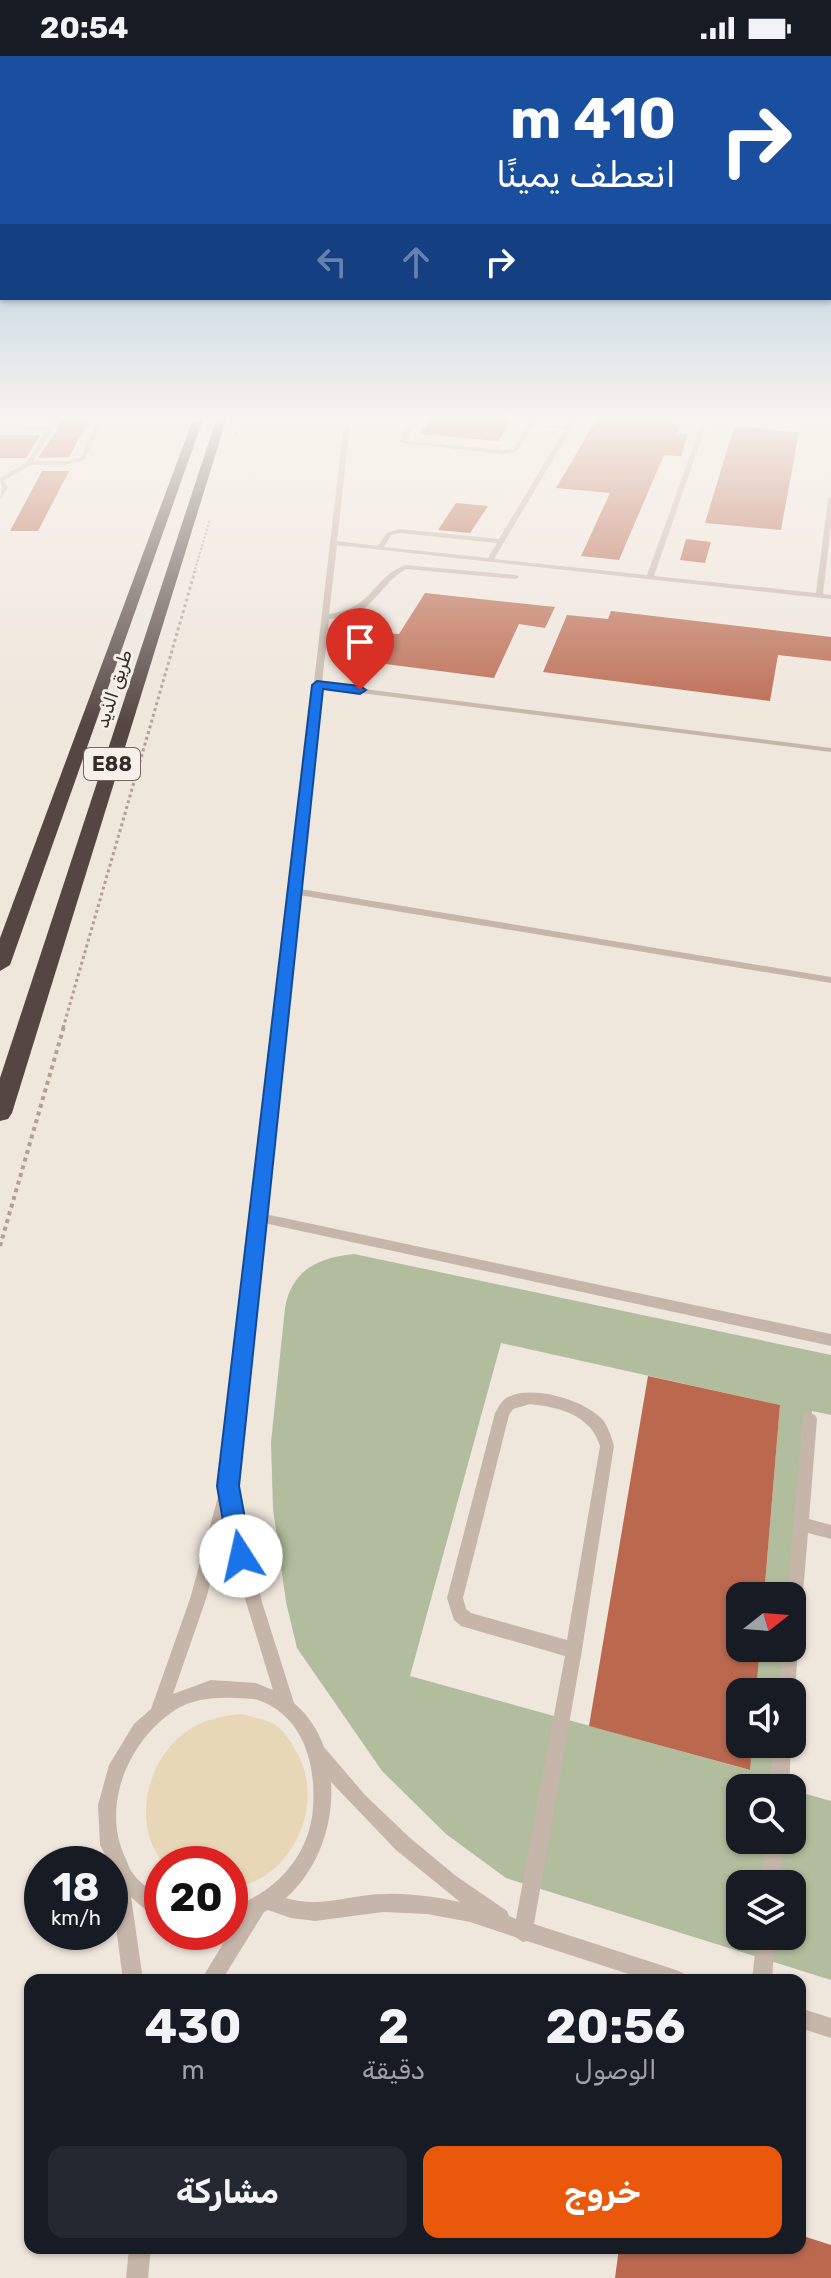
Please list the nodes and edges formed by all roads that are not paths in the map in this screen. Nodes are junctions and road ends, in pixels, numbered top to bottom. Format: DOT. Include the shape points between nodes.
graph roads {
  1 [pos="162,518"];
  2 [pos="190,518"];
  3 [pos="336,518"];
  4 [pos="515,518"];
  5 [pos="671,518"];
  6 [pos="829,518"];
  7 [pos="501,541"];
  8 [pos="333,543"];
  9 [pos="380,548"];
  10 [pos="490,560"];
  11 [pos="516,577"];
  12 [pos="650,577"];
  13 [pos="819,596"];
  14 [pos="831,597"];
  15 [pos="325,617"];
  16 [pos="367,629"];
  17 [pos="317,685"];
  18 [pos="360,690"];
  19 [pos="831,750"];
  20 [pos="294,891"];
  21 [pos="0,965"];
  22 [pos="831,980"];
  23 [pos="0,1113"];
  24 [pos="258,1217"];
  25 [pos="831,1340"];
  26 [pos="810,1419"];
  27 [pos="228,1486"];
  28 [pos="801,1524"];
  29 [pos="831,1532"];
  30 [pos="796,1582"];
  31 [pos="574,1650"];
  32 [pos="288,1709"];
  33 [pos="159,1710"];
  34 [pos="318,1753"];
  35 [pos="110,1846"];
  36 [pos="128,1883"];
  37 [pos="144,1902"];
  38 [pos="262,1905"];
  39 [pos="248,1910"];
  40 [pos="523,1933"];
  41 [pos="128,1945"];
  42 [pos="765,1950"];
  43 [pos="132,1974"];
  44 [pos="215,1974"];
  45 [pos="656,1974"];
  46 [pos="763,1974"];
  47 [pos="806,2020"];
  48 [pos="831,2028"];
  49 [pos="139,2254"];
  50 [pos="137,2278"];
  1 -- 21 [label="highway, طريق الذيد / E88"];
  2 -- 23 [label="highway, طريق الذيد / E88"];
  3 -- 8 [label="lane"];
  4 -- 7 [label="lane"];
  5 -- 12 [label="lane"];
  6 -- 13 [label="lane"];
  7 -- 9 [label="lane" via="399,531 389,534"];
  7 -- 10 [label="lane"];
  8 -- 9 [label="lane"];
  8 -- 15 [label="lane"];
  9 -- 10 [label="lane"];
  10 -- 12 [label="lane"];
  11 -- 15 [label="lane" via="405,567 362,608"];
  12 -- 13 [label="lane"];
  13 -- 14 [label="lane"];
  15 -- 17 [label="lane"];
  16 -- 18 [label="lane"];
  17 -- 18 [label="lane"];
  17 -- 20 [label="lane"];
  18 -- 19 [label="lane"];
  20 -- 22 [label="lane"];
  20 -- 24 [label="lane"];
  24 -- 25 [label="lane"];
  24 -- 27 [label="lane"];
  26 -- 28 [label="lane"];
  27 -- 32 [label="lane" via="256,1615"];
  27 -- 33 [label="lane" via="190,1630"];
  28 -- 29 [label="lane"];
  28 -- 30 [label="lane"];
  31 -- 31 [label="lane" via="467,1620 456,1607 502,1413 515,1398 583,1412 595,1421 607,1446"];
  31 -- 40 [label="lane"];
  32 -- 33 [label="lane" via="259,1692 226,1687 191,1692"];
  32 -- 34 [label="lane" via="306,1728"];
  33 -- 35 [label="lane" via="134,1734 116,1765 110,1788"];
  34 -- 38 [label="lane" via="325,1791 319,1832 299,1870"];
  34 -- 40 [label="lane" via="403,1848 455,1890"];
  36 -- 37 [label="lane"];
  38 -- 39 [label="lane"];
  38 -- 40 [label="lane" via="315,1912 383,1903 427,1905 470,1913"];
  38 -- 44 [label="lane"];
  40 -- 45 [label="lane"];
  41 -- 43 [label="lane"];
  42 -- 46 [label="lane"];
  47 -- 48 [label="lane"];
  49 -- 50 [label="lane"];
}
